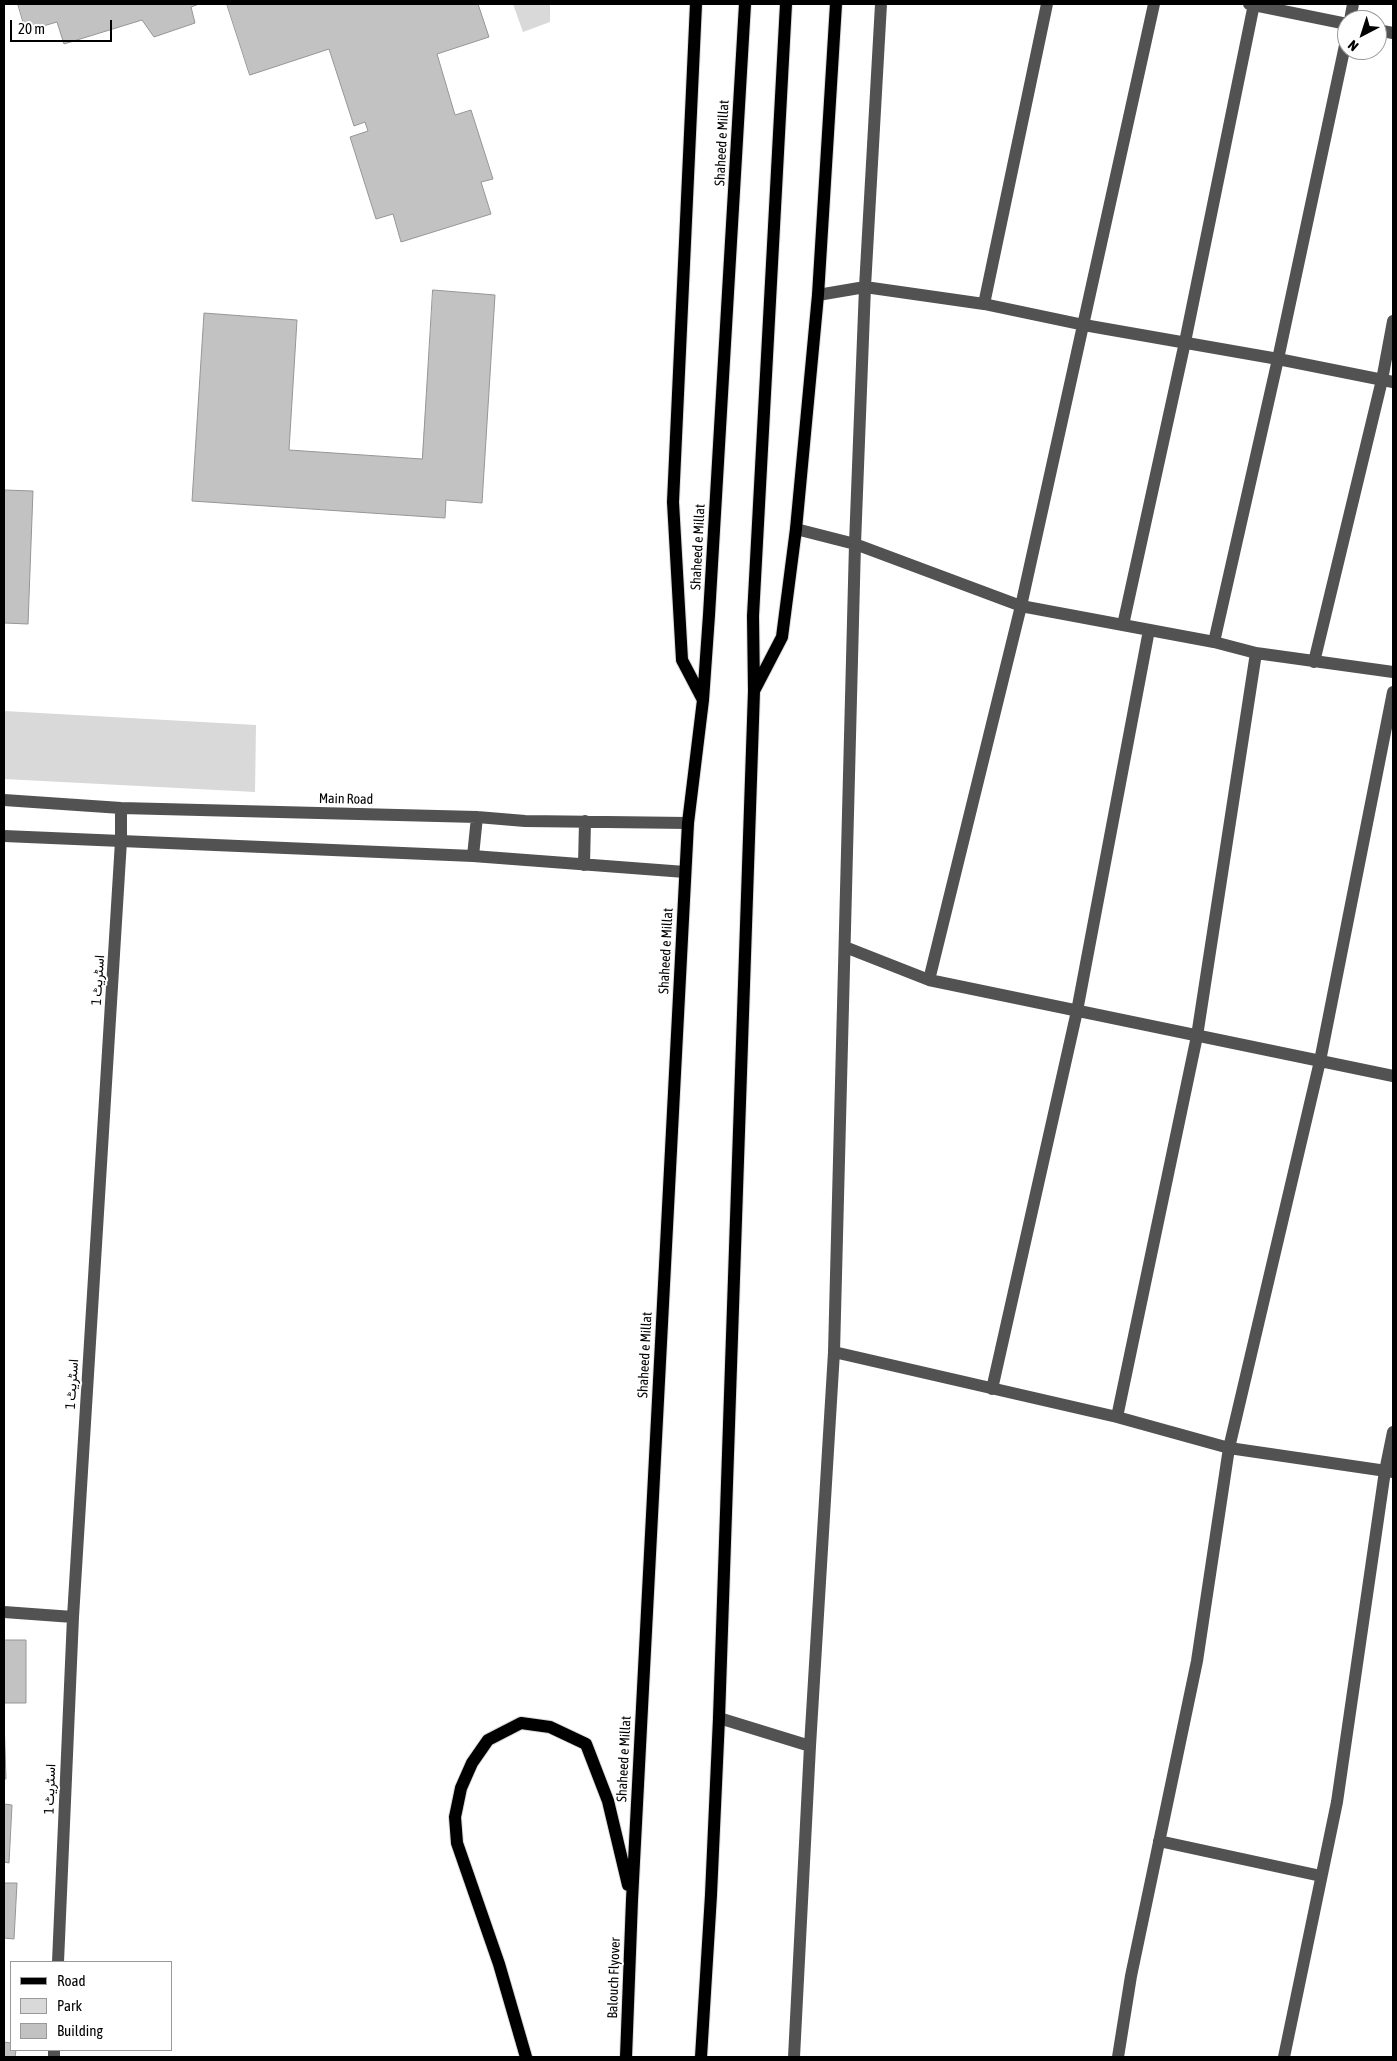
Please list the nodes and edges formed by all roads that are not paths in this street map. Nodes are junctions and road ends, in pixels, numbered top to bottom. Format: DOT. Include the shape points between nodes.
graph roads {
  1 [pos="696,4"];
  2 [pos="744,4"];
  3 [pos="786,4"];
  4 [pos="836,4"];
  5 [pos="881,4"];
  6 [pos="1047,4"];
  7 [pos="1154,4"];
  8 [pos="1252,4"];
  9 [pos="1337,22"];
  10 [pos="1342,60"];
  11 [pos="865,288"];
  12 [pos="818,295"];
  13 [pos="984,304"];
  14 [pos="1393,321"];
  15 [pos="1084,325"];
  16 [pos="1185,342"];
  17 [pos="1278,359"];
  18 [pos="1388,381"];
  19 [pos="796,529"];
  20 [pos="855,544"];
  21 [pos="1021,606"];
  22 [pos="1123,625"];
  23 [pos="1149,630"];
  24 [pos="1214,642"];
  25 [pos="1256,653"];
  26 [pos="1314,662"];
  27 [pos="1393,672"];
  28 [pos="754,691"];
  29 [pos="1393,692"];
  30 [pos="703,700"];
  31 [pos="4,800"];
  32 [pos="122,808"];
  33 [pos="477,817"];
  34 [pos="585,821"];
  35 [pos="688,823"];
  36 [pos="4,836"];
  37 [pos="121,841"];
  38 [pos="473,856"];
  39 [pos="584,865"];
  40 [pos="686,872"];
  41 [pos="845,948"];
  42 [pos="929,980"];
  43 [pos="1077,1011"];
  44 [pos="1197,1036"];
  45 [pos="1320,1061"];
  46 [pos="1393,1076"];
  47 [pos="834,1352"];
  48 [pos="992,1389"];
  49 [pos="1117,1417"];
  50 [pos="1393,1432"];
  51 [pos="1229,1448"];
  52 [pos="1389,1471"];
  53 [pos="4,1612"];
  54 [pos="73,1617"];
  55 [pos="719,1718"];
  56 [pos="810,1746"];
  57 [pos="1159,1840"];
  58 [pos="1321,1876"];
  59 [pos="632,1900"];
  60 [pos="58,1961"];
  61 [pos="526,2057"];
  62 [pos="626,2057"];
  63 [pos="701,2057"];
  64 [pos="794,2057"];
  65 [pos="1118,2057"];
  66 [pos="1284,2057"];
  1 -- 30 [label="main road" via="673,502 682,660"];
  2 -- 30 [label="main road, Shaheed e Millat"];
  3 -- 28 [label="main road" via="753,616"];
  4 -- 12 [label="main road"];
  5 -- 11 [label="street"];
  6 -- 13 [label="street"];
  7 -- 15 [label="street"];
  8 -- 9 [label="street"];
  8 -- 16 [label="street"];
  10 -- 17 [label="street"];
  11 -- 12 [label="street"];
  11 -- 13 [label="street"];
  11 -- 20 [label="street"];
  12 -- 19 [label="main road"];
  13 -- 15 [label="street"];
  14 -- 18 [label="street"];
  15 -- 16 [label="street"];
  15 -- 21 [label="street"];
  16 -- 17 [label="street"];
  16 -- 22 [label="street"];
  17 -- 18 [label="street"];
  17 -- 24 [label="street"];
  18 -- 26 [label="street"];
  19 -- 20 [label="street"];
  19 -- 28 [label="main road" via="782,637"];
  20 -- 21 [label="street"];
  20 -- 41 [label="street"];
  21 -- 22 [label="street"];
  21 -- 42 [label="street"];
  22 -- 23 [label="street"];
  23 -- 24 [label="street"];
  23 -- 43 [label="street"];
  24 -- 25 [label="street"];
  25 -- 26 [label="street"];
  25 -- 44 [label="street"];
  26 -- 27 [label="street"];
  28 -- 55 [label="main road"];
  29 -- 45 [label="street"];
  30 -- 35 [label="main road, Shaheed e Millat"];
  31 -- 32 [label="street, Main Road"];
  32 -- 33 [label="street, Main Road"];
  32 -- 37 [label="street, اسٹریٹ 1"];
  33 -- 34 [label="street, Main Road"];
  33 -- 38 [label="street"];
  34 -- 35 [label="street, Main Road"];
  34 -- 39 [label="street"];
  35 -- 40 [label="main road, Shaheed e Millat"];
  36 -- 37 [label="street"];
  37 -- 38 [label="street"];
  37 -- 54 [label="street, اسٹریٹ 1"];
  38 -- 39 [label="street"];
  39 -- 40 [label="street"];
  40 -- 59 [label="main road, Shaheed e Millat"];
  41 -- 42 [label="street"];
  41 -- 47 [label="street"];
  42 -- 43 [label="street"];
  43 -- 44 [label="street"];
  43 -- 48 [label="street"];
  44 -- 45 [label="street"];
  44 -- 49 [label="street"];
  45 -- 46 [label="street"];
  45 -- 51 [label="street"];
  47 -- 48 [label="street"];
  47 -- 56 [label="street"];
  48 -- 49 [label="street"];
  49 -- 51 [label="street"];
  50 -- 52 [label="street"];
  51 -- 52 [label="street"];
  51 -- 57 [label="street" via="1197,1661"];
  52 -- 58 [label="street" via="1338,1802"];
  53 -- 54 [label="street"];
  54 -- 60 [label="street, اسٹریٹ 1"];
  55 -- 56 [label="street"];
  55 -- 63 [label="main road"];
  56 -- 64 [label="street"];
  57 -- 58 [label="street"];
  57 -- 65 [label="street"];
  58 -- 66 [label="street"];
  59 -- 61 [label="main road" via="608,1801 586,1744 550,1727 521,1723 488,1740 472,1763 461,1788 454,1817 457,1843 499,1964"];
  59 -- 62 [label="main road, Balouch Flyover"];
}
